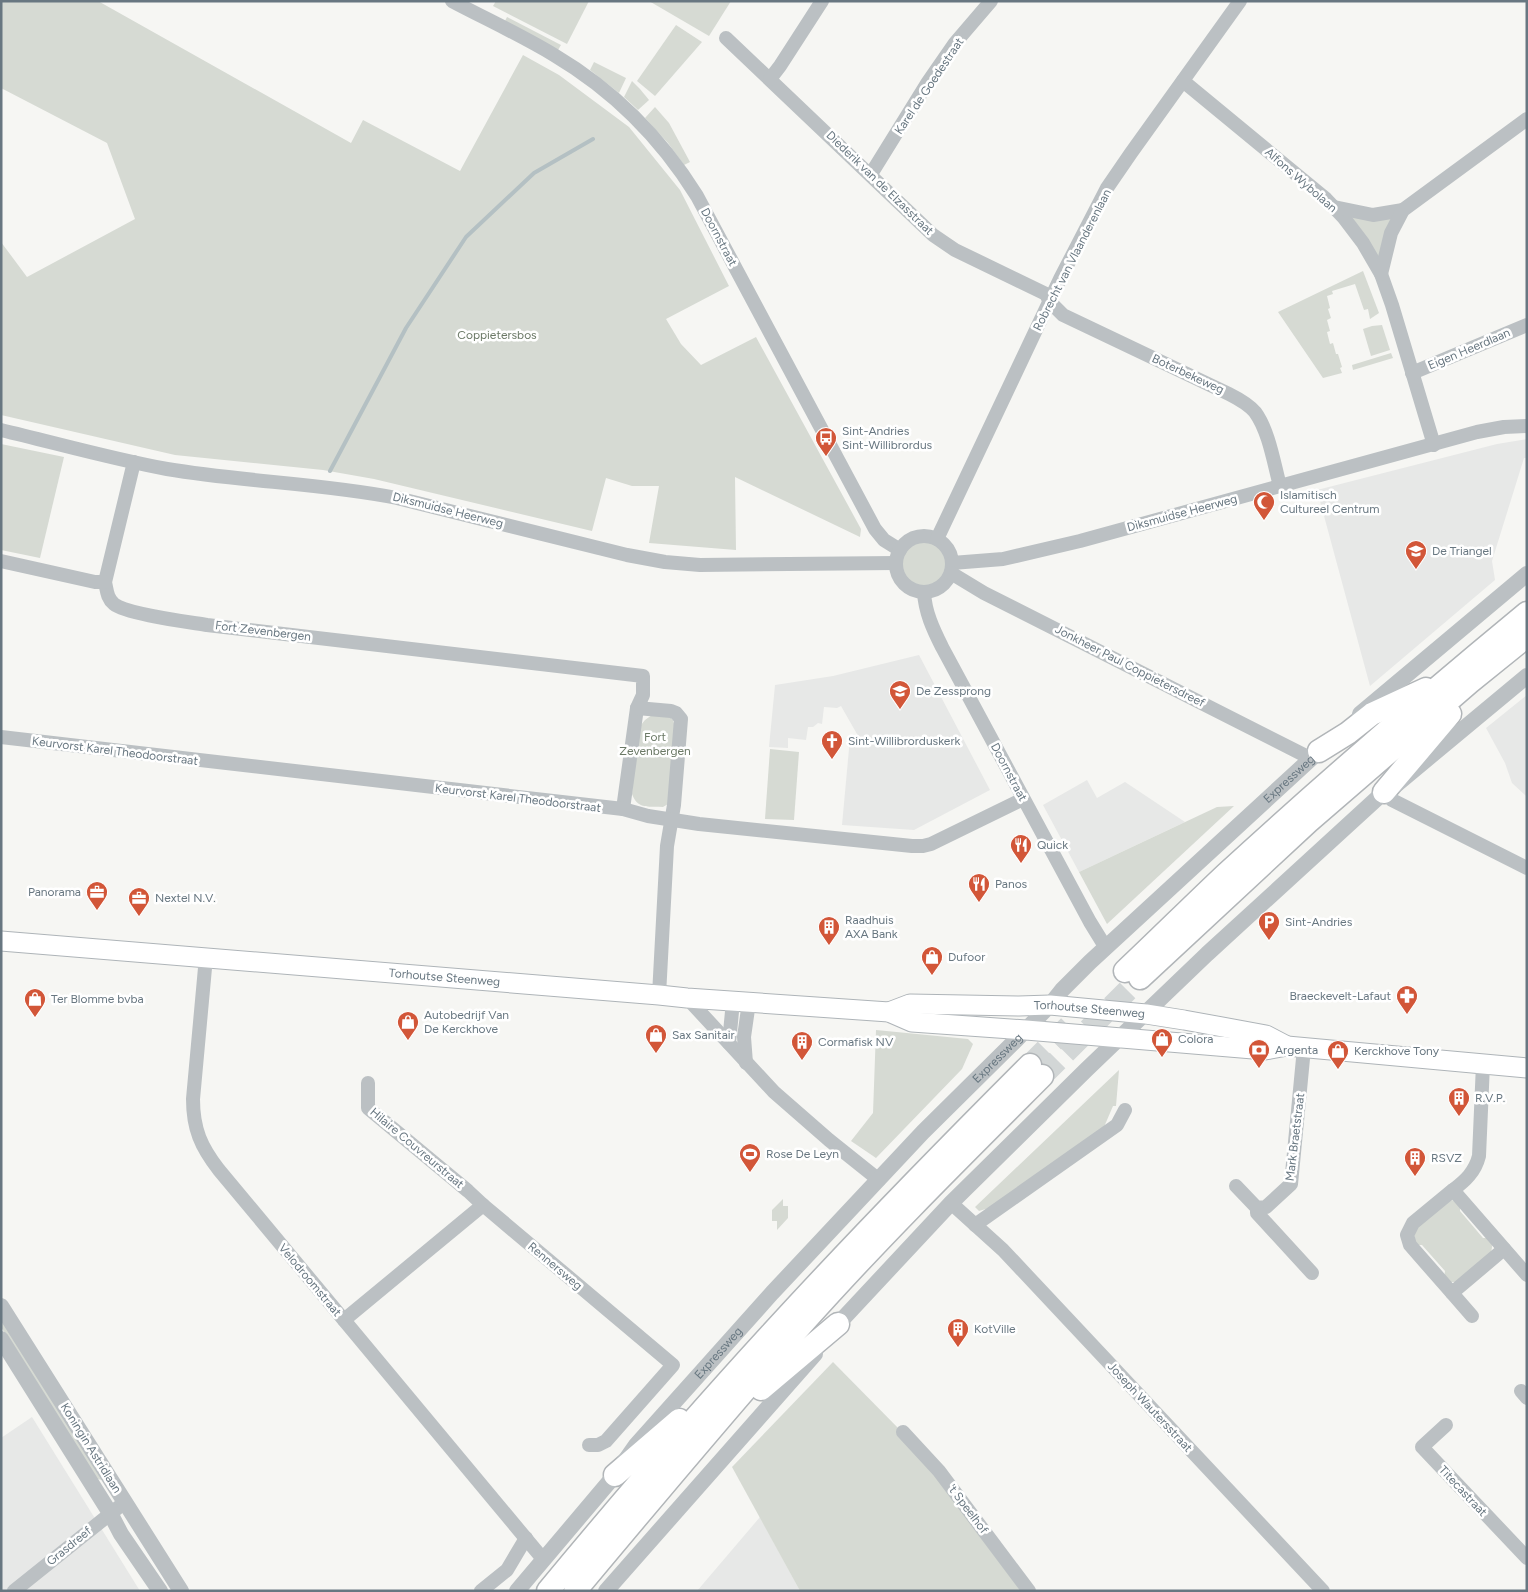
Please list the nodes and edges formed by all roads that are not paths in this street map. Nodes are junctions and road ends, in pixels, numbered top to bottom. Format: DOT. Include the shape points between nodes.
graph roads {
  1 [pos="452,1"];
  2 [pos="822,1"];
  3 [pos="992,1"];
  4 [pos="1240,1"];
  5 [pos="726,38"];
  6 [pos="770,79"];
  7 [pos="1183,81"];
  8 [pos="1527,119"];
  9 [pos="871,174"];
  10 [pos="1334,207"];
  11 [pos="1403,210"];
  12 [pos="1381,274"];
  13 [pos="1050,302"];
  14 [pos="1527,325"];
  15 [pos="1412,373"];
  16 [pos="1527,426"];
  17 [pos="1,430"];
  18 [pos="1434,445"];
  19 [pos="134,462"];
  20 [pos="1280,486"];
  21 [pos="937,539"];
  22 [pos="898,556"];
  23 [pos="1,561"];
  24 [pos="951,568"];
  25 [pos="1527,574"];
  26 [pos="105,582"];
  27 [pos="924,592"];
  28 [pos="1527,613"];
  29 [pos="1527,636"];
  30 [pos="1527,676"];
  31 [pos="1447,679"];
  32 [pos="1470,682"];
  33 [pos="637,708"];
  34 [pos="1,737"];
  35 [pos="1315,754"];
  36 [pos="1384,792"];
  37 [pos="1023,798"];
  38 [pos="622,809"];
  39 [pos="671,820"];
  40 [pos="1527,868"];
  41 [pos="1,940"];
  42 [pos="1106,948"];
  43 [pos="206,957"];
  44 [pos="659,994"];
  45 [pos="687,998"];
  46 [pos="741,1002"];
  47 [pos="1050,1005"];
  48 [pos="889,1012"];
  49 [pos="1146,1014"];
  50 [pos="1026,1030"];
  51 [pos="1120,1038"];
  52 [pos="729,1043"];
  53 [pos="1296,1047"];
  54 [pos="746,1062"];
  55 [pos="1484,1064"];
  56 [pos="1527,1068"];
  57 [pos="1036,1071"];
  58 [pos="368,1083"];
  59 [pos="1125,1110"];
  60 [pos="879,1180"];
  61 [pos="1236,1186"];
  62 [pos="1453,1190"];
  63 [pos="951,1203"];
  64 [pos="483,1205"];
  65 [pos="1257,1208"];
  66 [pos="975,1225"];
  67 [pos="1504,1248"];
  68 [pos="1312,1273"];
  69 [pos="1527,1275"];
  70 [pos="1452,1293"];
  71 [pos="1,1306"];
  72 [pos="1472,1316"];
  73 [pos="344,1320"];
  74 [pos="838,1324"];
  75 [pos="1,1339"];
  76 [pos="718,1407"];
  77 [pos="1446,1425"];
  78 [pos="903,1432"];
  79 [pos="588,1445"];
  80 [pos="615,1475"];
  81 [pos="125,1502"];
  82 [pos="110,1513"];
  83 [pos="526,1538"];
  84 [pos="1527,1558"];
  85 [pos="543,1559"];
  86 [pos="14,1591"];
  87 [pos="160,1591"];
  88 [pos="181,1591"];
  89 [pos="481,1591"];
  90 [pos="516,1591"];
  91 [pos="548,1591"];
  92 [pos="575,1591"];
  93 [pos="606,1591"];
  94 [pos="1029,1591"];
  95 [pos="1323,1591"];
  1 -- 22 [label="street, Doornstraat" via="553,54 595,82 653,136 678,166 875,529"];
  2 -- 6 [label="street"];
  3 -- 9 [label="street, Karel de Goedestraat" via="928,82"];
  4 -- 7 [label="street, Robrecht van Vlaanderenlaan"];
  5 -- 6 [label="street, Diederik van de Elzasstraat"];
  6 -- 9 [label="street, Diederik van de Elzasstraat"];
  7 -- 10 [label="street, Alfons Wybolaan"];
  7 -- 13 [label="street, Robrecht van Vlaanderenlaan" via="1108,188"];
  8 -- 11 [label="street"];
  9 -- 13 [label="street, Diederik van de Elzasstraat" via="933,235 955,250 1046,294"];
  10 -- 11 [label="street" via="1373,215"];
  10 -- 12 [label="street, Alfons Wybolaan" via="1363,243"];
  11 -- 12 [label="street" via="1391,233"];
  12 -- 15 [label="street, Alfons Wybolaan"];
  13 -- 20 [label="street, Boterbekeweg" via="1063,315 1246,403 1262,426"];
  13 -- 21 [label="street, Robrecht van Vlaanderenlaan"];
  14 -- 15 [label="street, Eigen Heerdlaan"];
  15 -- 18 [label="street, Alfons Wybolaan"];
  16 -- 18 [label="street, Diksmuidse Heerweg" via="1492,429"];
  17 -- 19 [label="street, Diksmuidse Heerweg"];
  18 -- 20 [label="street, Diksmuidse Heerweg"];
  19 -- 22 [label="street, Diksmuidse Heerweg" via="209,475 373,493 665,562 733,565"];
  19 -- 26 [label="street"];
  20 -- 24 [label="street, Diksmuidse Heerweg" via="1080,541"];
  21 -- 22 [label="street" via="929,536 912,538"];
  21 -- 24 [label="street" via="949,550"];
  22 -- 27 [label="street" via="897,572 901,580 907,586"];
  23 -- 26 [label="street"];
  24 -- 27 [label="street" via="940,586"];
  24 -- 35 [label="street, Jonkheer Paul Coppietersdreef" via="984,593"];
  25 -- 35 [label="street, Expressweg" via="1344,726"];
  26 -- 33 [label="street, Fort Zevenbergen" via="108,597 115,606 172,620 643,676 643,695"];
  27 -- 37 [label="street, Doornstraat" via="934,630"];
  28 -- 31 [label="highway"];
  29 -- 32 [label="highway"];
  30 -- 36 [label="street"];
  31 -- 32 [label="highway" via="1225,875 1131,976"];
  31 -- 35 [label="highway" via="1372,714"];
  32 -- 36 [label="highway" via="1457,706"];
  33 -- 38 [label="street, Fort Zevenbergen"];
  33 -- 39 [label="street" via="671,711 680,719"];
  34 -- 38 [label="street, Keurvorst Karel Theodoorstraat"];
  35 -- 42 [label="street, Expressweg"];
  36 -- 40 [label="street" via="1392,800"];
  36 -- 49 [label="street" via="1228,934"];
  37 -- 39 [label="street, Keurvorst Karel Theodoorstraat" via="923,846"];
  37 -- 42 [label="street, Doornstraat"];
  38 -- 39 [label="street, Keurvorst Karel Theodoorstraat"];
  39 -- 44 [label="street"];
  41 -- 43 [label="main road, Torhoutse Steenweg"];
  42 -- 47 [label="street, Expressweg"];
  43 -- 44 [label="main road, Torhoutse Steenweg"];
  43 -- 73 [label="street, Velodroomstraat" via="193,1099 197,1133 219,1170"];
  44 -- 45 [label="main road, Torhoutse Steenweg"];
  45 -- 46 [label="main road, Torhoutse Steenweg"];
  45 -- 52 [label="street"];
  46 -- 48 [label="main road, Torhoutse Steenweg"];
  46 -- 52 [label="street"];
  46 -- 54 [label="street"];
  47 -- 48 [label="main road, Torhoutse Steenweg" via="910,1004"];
  47 -- 49 [label="main road, Torhoutse Steenweg"];
  47 -- 50 [label="street, Expressweg"];
  48 -- 50 [label="main road, Torhoutse Steenweg" via="912,1022"];
  49 -- 51 [label="street"];
  49 -- 53 [label="main road, Torhoutse Steenweg" via="1266,1035"];
  50 -- 51 [label="main road, Torhoutse Steenweg"];
  50 -- 60 [label="street, Expressweg"];
  51 -- 53 [label="main road, Torhoutse Steenweg" via="1265,1050"];
  51 -- 63 [label="street"];
  52 -- 54 [label="street"];
  53 -- 55 [label="main road, Torhoutse Steenweg"];
  53 -- 65 [label="street, Mark Braetstraat" via="1294,1166 1290,1184 1266,1207"];
  54 -- 60 [label="street" via="774,1092"];
  55 -- 56 [label="main road, Torhoutse Steenweg"];
  55 -- 62 [label="street" via="1479,1156 1472,1172"];
  57 -- 76 [label="highway" via="946,1149 852,1246 771,1334"];
  58 -- 64 [label="street, Hilaire Couvreurstraat" via="368,1108"];
  59 -- 66 [label="street" via="1118,1125"];
  60 -- 80 [label="street, Expressweg" via="772,1293 636,1445"];
  61 -- 65 [label="street"];
  62 -- 67 [label="street"];
  62 -- 70 [label="street" via="1413,1223 1407,1234 1410,1245"];
  63 -- 66 [label="street, Joseph Wautersstraat"];
  63 -- 74 [label="street"];
  64 -- 73 [label="street"];
  64 -- 79 [label="street, Rennersweg" via="674,1364 606,1441"];
  65 -- 68 [label="street" via="1257,1213"];
  66 -- 95 [label="street, Joseph Wautersstraat"];
  67 -- 69 [label="street"];
  67 -- 70 [label="street"];
  70 -- 72 [label="street"];
  71 -- 81 [label="street, Koningin Astridlaan"];
  73 -- 83 [label="street, Velodroomstraat"];
  74 -- 76 [label="highway" via="751,1399"];
  74 -- 93 [label="street" via="828,1340"];
  75 -- 82 [label="street, Koningin Astridlaan"];
  76 -- 80 [label="highway" via="684,1416"];
  76 -- 91 [label="highway" via="640,1481"];
  76 -- 92 [label="highway"];
  77 -- 84 [label="street, Titecastraat" via="1422,1448"];
  78 -- 94 [label="street, 't Speelhof" via="939,1471"];
  80 -- 85 [label="street, Expressweg"];
  81 -- 82 [label="street, Grasdreef"];
  81 -- 88 [label="street, Koningin Astridlaan"];
  82 -- 86 [label="street, Grasdreef"];
  82 -- 87 [label="street, Koningin Astridlaan"];
  83 -- 85 [label="street, Velodroomstraat"];
  83 -- 89 [label="street" via="507,1570"];
  85 -- 90 [label="street, Expressweg"];
}
